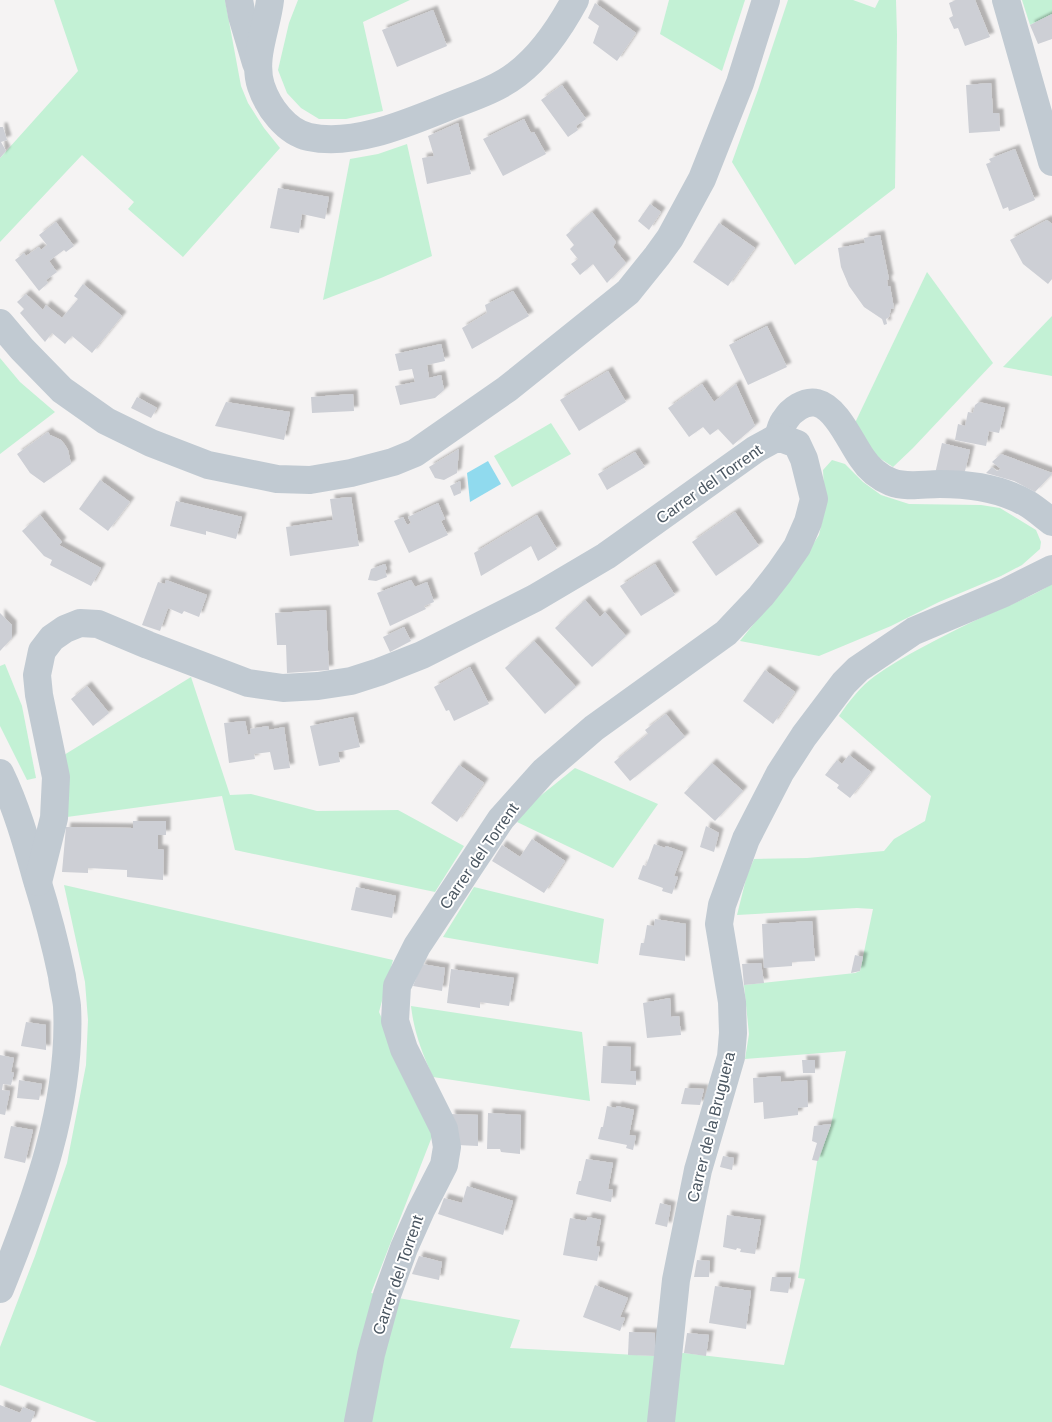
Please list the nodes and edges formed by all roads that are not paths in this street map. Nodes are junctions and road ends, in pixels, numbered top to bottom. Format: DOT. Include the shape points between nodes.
graph roads {
  1 [pos="239,0"];
  2 [pos="270,0"];
  3 [pos="575,0"];
  4 [pos="766,0"];
  5 [pos="1006,0"];
  6 [pos="258,67"];
  7 [pos="1052,162"];
  8 [pos="0,323"];
  9 [pos="778,437"];
  10 [pos="1052,522"];
  11 [pos="1052,569"];
  12 [pos="0,773"];
  13 [pos="38,882"];
  14 [pos="0,1289"];
  15 [pos="358,1422"];
  16 [pos="661,1422"];
  1 -- 6 [label="street"];
  2 -- 6 [label="street"];
  3 -- 6 [label="street" via="540,53 516,75 406,124 357,137 308,137 291,129 268,102 260,86"];
  4 -- 8 [label="street" via="740,83 702,179 658,256 628,292 507,389 415,452 393,462 310,480 277,479 208,465 106,421 62,390"];
  5 -- 7 [label="street"];
  9 -- 10 [label="street" via="784,420 800,405 816,403 825,407 837,420 873,472 892,482 909,485 964,484 996,490 1028,504"];
  9 -- 13 [label="street, Carrer del Torrent" via="756,449 606,556 535,598 422,655 351,681 283,688 248,683 98,624 80,623 65,629 42,651 37,675 56,777 54,818"];
  9 -- 15 [label="street, Carrer del Torrent" via="797,444 804,458 814,500 797,547 779,573 726,632 594,728 523,793 417,946 397,986 394,1021 404,1049 444,1129 447,1147 444,1165 407,1240 388,1296 371,1354"];
  11 -- 16 [label="street, Carrer de la Bruguera" via="914,632 858,669 804,736 780,773 746,838 722,905 719,924 732,1002 731,1058 698,1170 678,1271"];
  12 -- 13 [label="street" via="19,819"];
  13 -- 14 [label="street" via="57,949 67,1004 66,1048 49,1147"];
}
